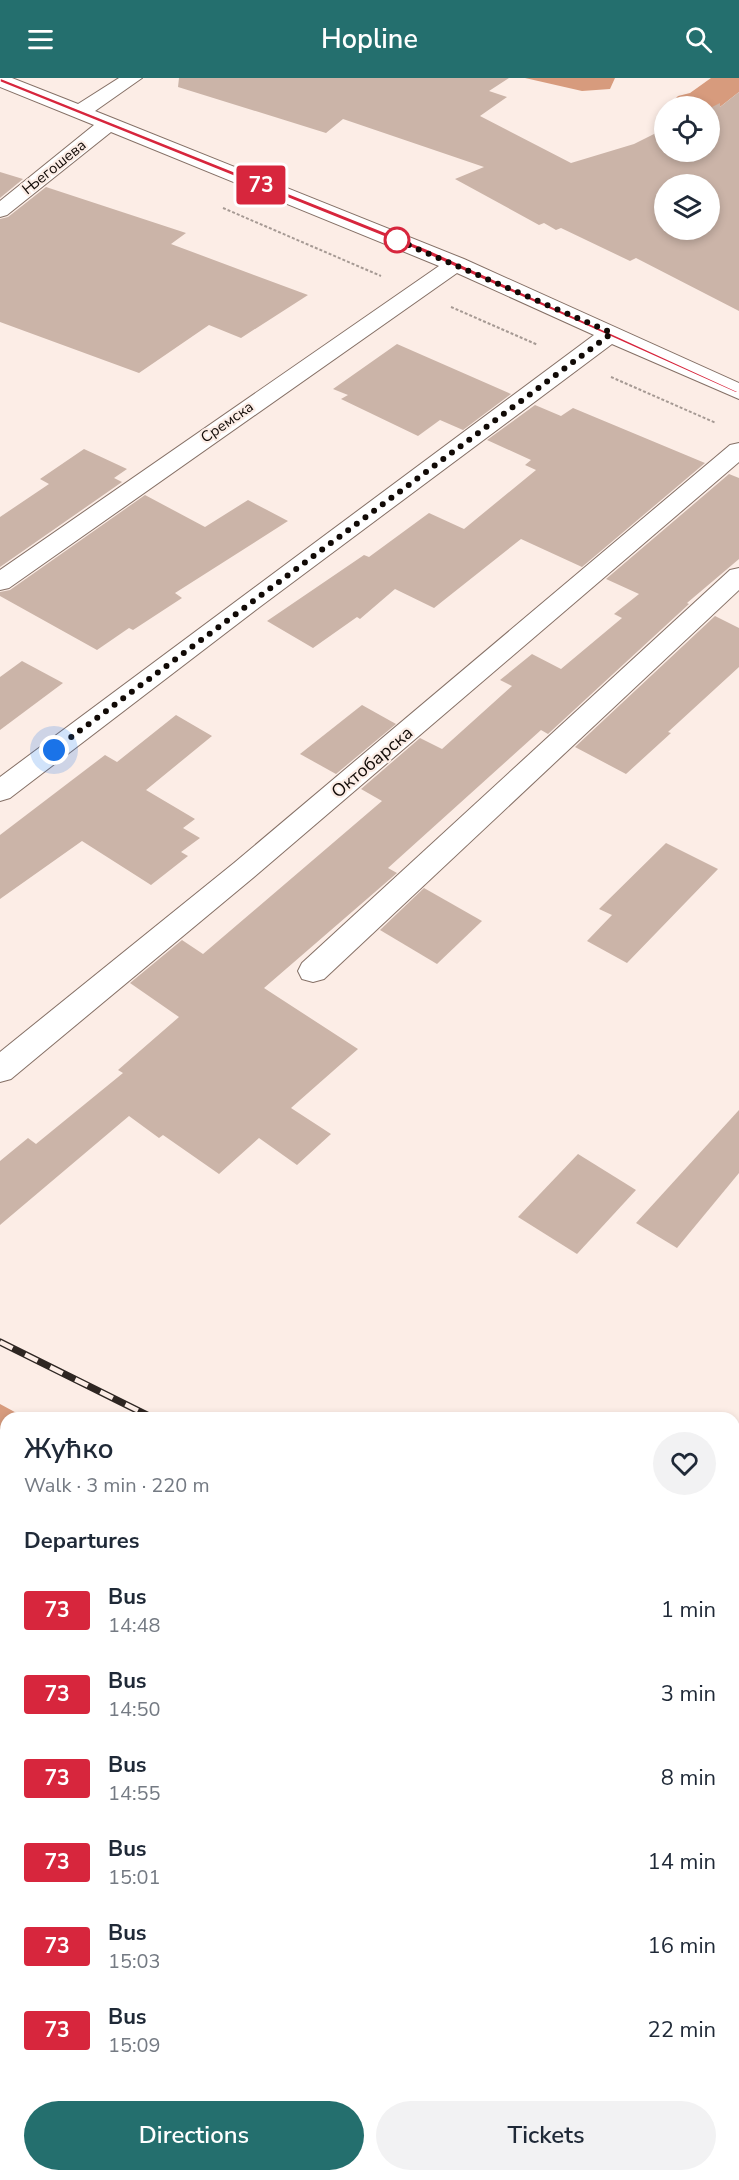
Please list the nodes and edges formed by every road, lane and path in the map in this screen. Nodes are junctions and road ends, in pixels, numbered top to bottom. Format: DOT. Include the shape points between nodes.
graph roads {
  1 [pos="132,78"];
  2 [pos="7,81"];
  3 [pos="80,112"];
  4 [pos="109,123"];
  5 [pos="221,208"];
  6 [pos="0,211"];
  7 [pos="456,264"];
  8 [pos="387,279"];
  9 [pos="451,307"];
  10 [pos="612,333"];
  11 [pos="545,349"];
  12 [pos="602,373"];
  13 [pos="739,392"];
  14 [pos="718,424"];
  15 [pos="739,450"];
  16 [pos="739,576"];
  17 [pos="0,582"];
  18 [pos="0,791"];
  19 [pos="313,971"];
  20 [pos="0,1070"];
  1 -- 3 [label="street"];
  2 -- 3 [label="street"];
  3 -- 4 [label="street"];
  4 -- 6 [label="street, Његошева"];
  4 -- 7 [label="street"];
  5 -- 8 [label="path"];
  7 -- 10 [label="street"];
  7 -- 17 [label="street, Сремска"];
  9 -- 11 [label="path"];
  10 -- 13 [label="street"];
  10 -- 18 [label="street"];
  12 -- 14 [label="path"];
  15 -- 20 [label="street, Октобарска" via="244,870"];
  16 -- 19 [label="street"];
}
